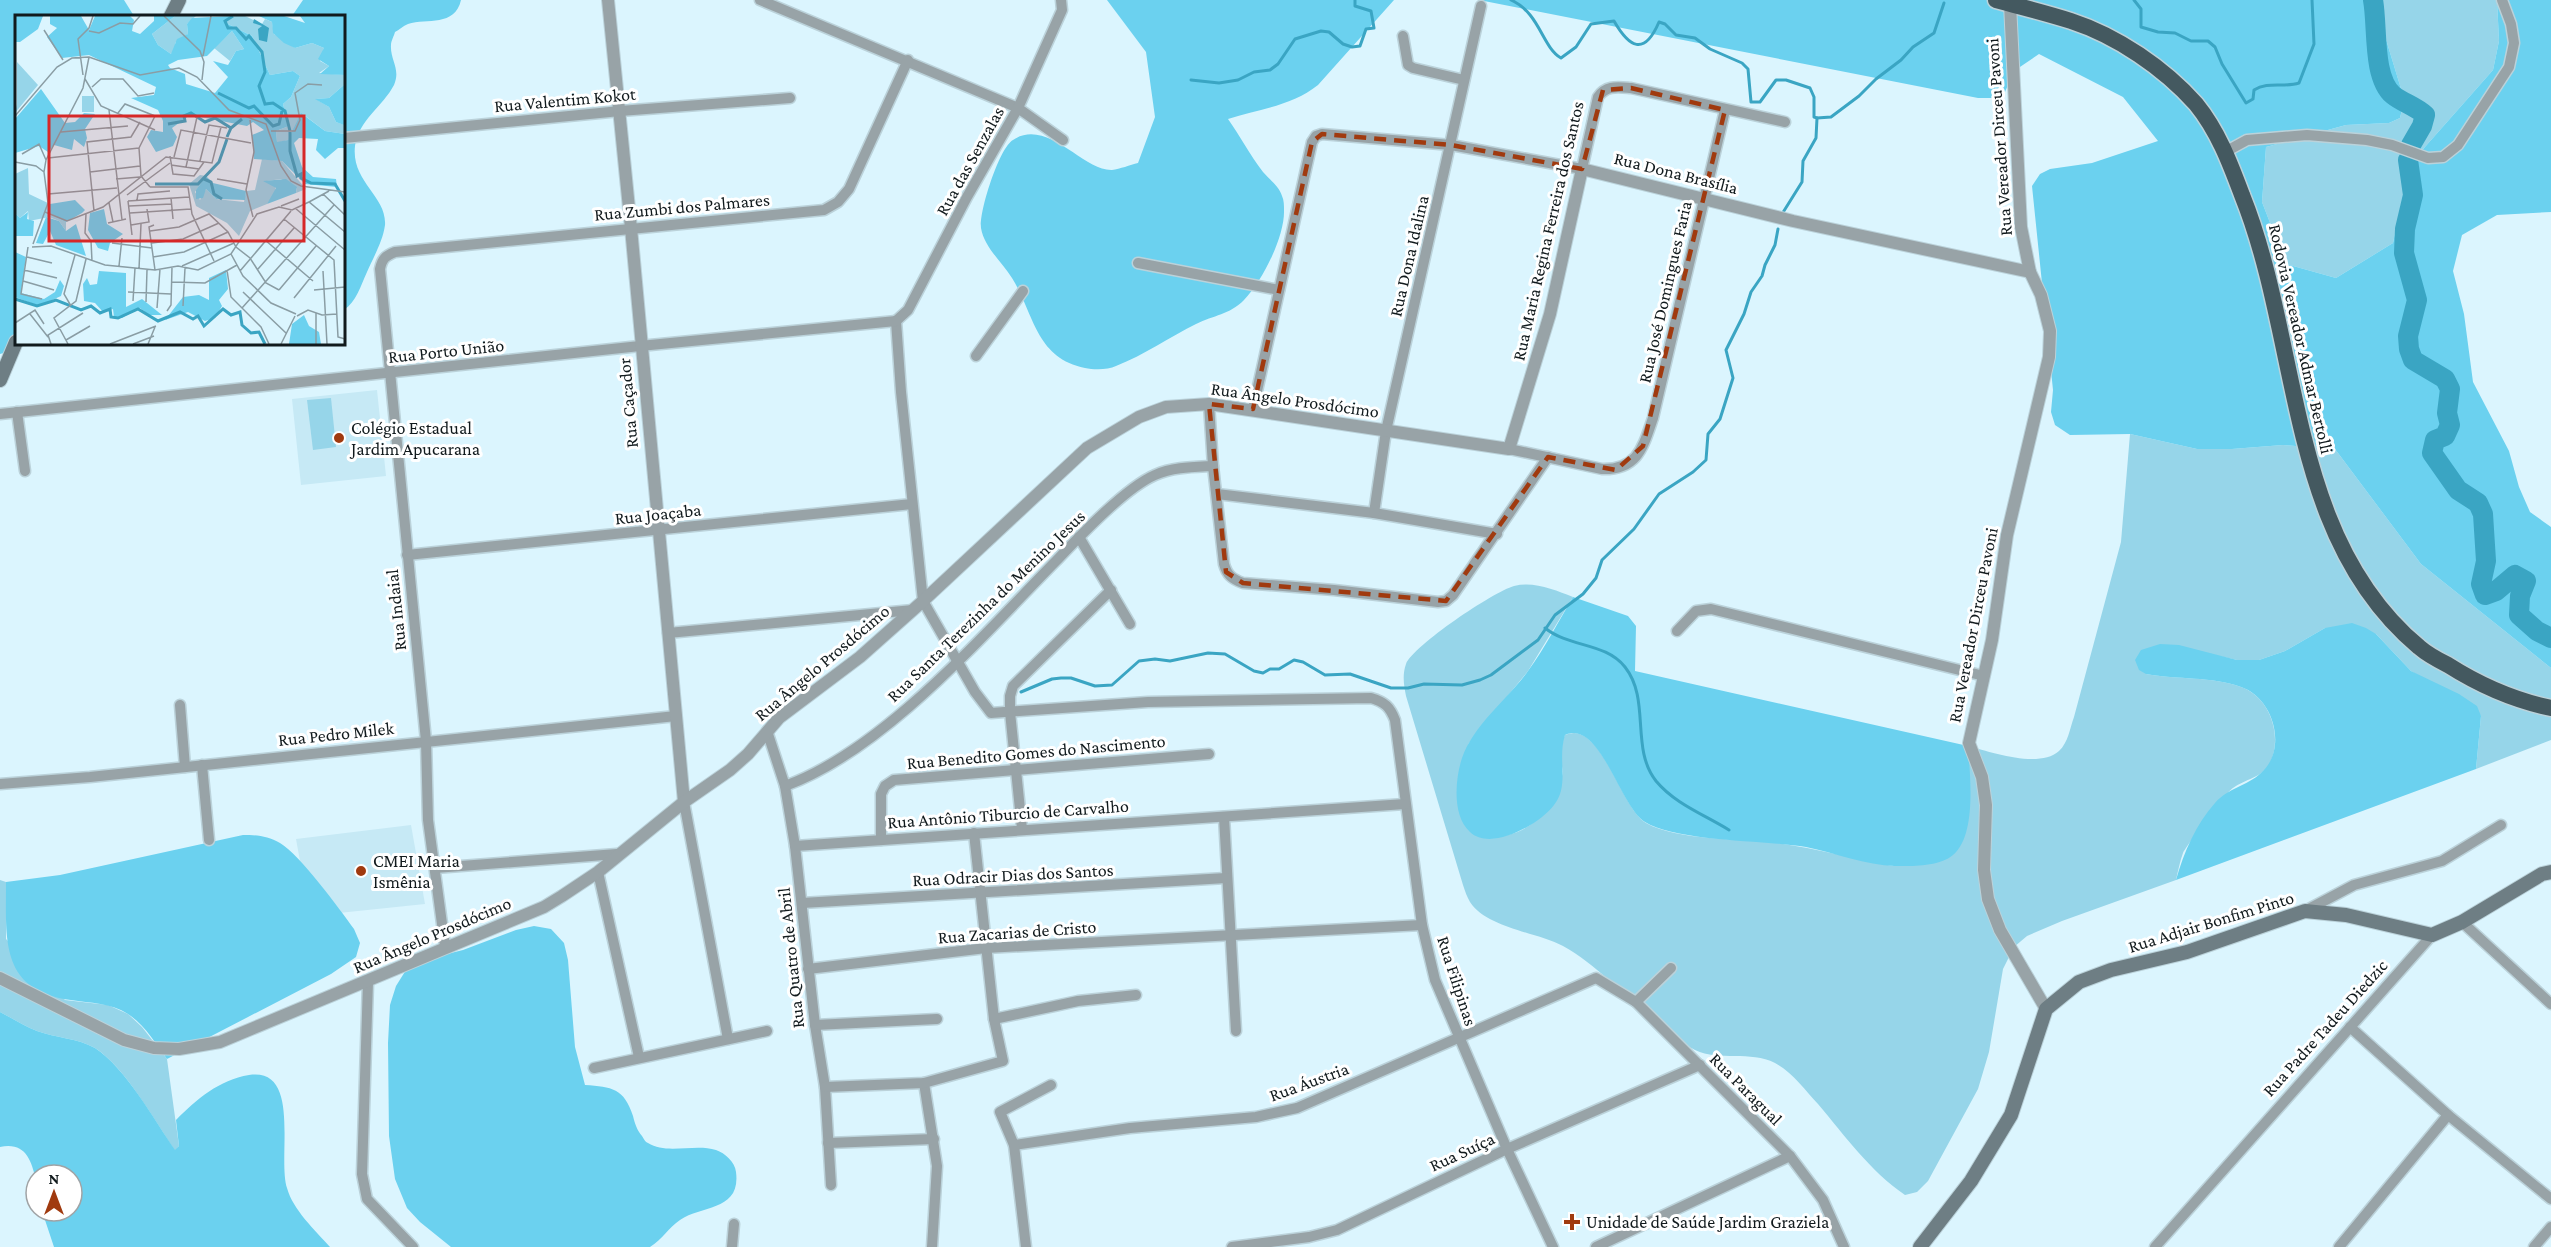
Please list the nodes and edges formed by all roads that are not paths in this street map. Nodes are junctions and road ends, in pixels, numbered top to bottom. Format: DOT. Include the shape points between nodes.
graph roads {
  1 [pos="179,0"];
  2 [pos="608,0"];
  3 [pos="760,0"];
  4 [pos="2502,0"];
  5 [pos="2003,2"];
  6 [pos="1061,5"];
  7 [pos="1481,6"];
  8 [pos="172,15"];
  9 [pos="1403,36"];
  10 [pos="908,60"];
  11 [pos="1464,80"];
  12 [pos="790,99"];
  13 [pos="1018,108"];
  14 [pos="1725,110"];
  15 [pos="620,111"];
  16 [pos="1785,122"];
  17 [pos="345,138"];
  18 [pos="1063,140"];
  19 [pos="1451,145"];
  20 [pos="2225,152"];
  21 [pos="1582,168"];
  22 [pos="1703,197"];
  23 [pos="631,228"];
  24 [pos="1138,263"];
  25 [pos="380,269"];
  26 [pos="2030,272"];
  27 [pos="1279,290"];
  28 [pos="1023,291"];
  29 [pos="896,321"];
  30 [pos="15,344"];
  31 [pos="640,346"];
  32 [pos="976,356"];
  33 [pos="389,374"];
  34 [pos="0,380"];
  35 [pos="1209,404"];
  36 [pos="1252,409"];
  37 [pos="17,412"];
  38 [pos="0,414"];
  39 [pos="1386,432"];
  40 [pos="1509,449"];
  41 [pos="1548,457"];
  42 [pos="1213,466"];
  43 [pos="1617,470"];
  44 [pos="25,471"];
  45 [pos="1217,494"];
  46 [pos="912,504"];
  47 [pos="1374,513"];
  48 [pos="657,530"];
  49 [pos="1497,534"];
  50 [pos="1079,537"];
  51 [pos="407,555"];
  52 [pos="1112,590"];
  53 [pos="924,601"];
  54 [pos="913,610"];
  55 [pos="1130,624"];
  56 [pos="1677,631"];
  57 [pos="668,633"];
  58 [pos="958,661"];
  59 [pos="1984,676"];
  60 [pos="180,705"];
  61 [pos="2551,708"];
  62 [pos="1010,712"];
  63 [pos="676,716"];
  64 [pos="767,731"];
  65 [pos="426,741"];
  66 [pos="1209,754"];
  67 [pos="202,765"];
  68 [pos="185,767"];
  69 [pos="1017,771"];
  70 [pos="0,784"];
  71 [pos="785,786"];
  72 [pos="684,802"];
  73 [pos="1405,804"];
  74 [pos="1224,817"];
  75 [pos="2501,825"];
  76 [pos="1022,829"];
  77 [pos="974,833"];
  78 [pos="209,840"];
  79 [pos="881,840"];
  80 [pos="795,846"];
  81 [pos="617,855"];
  82 [pos="435,868"];
  83 [pos="598,872"];
  84 [pos="2551,872"];
  85 [pos="1226,878"];
  86 [pos="981,894"];
  87 [pos="802,903"];
  88 [pos="2305,911"];
  89 [pos="2462,922"];
  90 [pos="1422,925"];
  91 [pos="1229,935"];
  92 [pos="2432,935"];
  93 [pos="445,946"];
  94 [pos="986,948"];
  95 [pos="1671,968"];
  96 [pos="808,969"];
  97 [pos="0,978"];
  98 [pos="1596,978"];
  99 [pos="368,982"];
  100 [pos="1136,995"];
  101 [pos="1636,1002"];
  102 [pos="2551,1004"];
  103 [pos="2046,1009"];
  104 [pos="938,1019"];
  105 [pos="994,1019"];
  106 [pos="815,1025"];
  107 [pos="2350,1027"];
  108 [pos="767,1031"];
  109 [pos="1236,1031"];
  110 [pos="1458,1038"];
  111 [pos="728,1039"];
  112 [pos="639,1057"];
  113 [pos="1700,1065"];
  114 [pos="594,1068"];
  115 [pos="924,1083"];
  116 [pos="1051,1085"];
  117 [pos="825,1087"];
  118 [pos="2448,1115"];
  119 [pos="934,1139"];
  120 [pos="828,1143"];
  121 [pos="1014,1145"];
  122 [pos="1507,1149"];
  123 [pos="1790,1156"];
  124 [pos="831,1185"];
  125 [pos="2551,1199"];
  126 [pos="734,1224"];
  127 [pos="2551,1227"];
  128 [pos="2161,1245"];
  129 [pos="413,1247"];
  130 [pos="732,1247"];
  131 [pos="932,1247"];
  132 [pos="1026,1247"];
  133 [pos="1232,1247"];
  134 [pos="1552,1247"];
  135 [pos="1596,1247"];
  136 [pos="1844,1247"];
  137 [pos="1920,1247"];
  138 [pos="2339,1247"];
  139 [pos="2534,1247"];
  1 -- 8 [label="main road"];
  2 -- 15 [label="street, Rua Caçador"];
  3 -- 10 [label="street"];
  4 -- 20 [label="street" via="2514,43 2509,67 2458,145 2443,157 2428,158 2384,143 2307,135 2247,140"];
  5 -- 20 [label="highway, Rodovia Vereador Admar Bertolli" via="2073,21 2121,44 2154,66 2196,105"];
  5 -- 26 [label="street, Rua Vereador Dirceu Pavoni" via="2021,227"];
  6 -- 13 [label="street, Rua das Senzalas"];
  7 -- 11 [label="street, Rua Dona Idalina"];
  9 -- 11 [label="street" via="1408,65 1413,69"];
  10 -- 13 [label="street"];
  10 -- 23 [label="street, Rua Zumbi dos Palmares" via="849,189 838,202 824,210"];
  11 -- 19 [label="street, Rua Dona Idalina"];
  12 -- 15 [label="street, Rua Valentim Kokot"];
  13 -- 18 [label="street"];
  13 -- 29 [label="street, Rua das Senzalas" via="908,310"];
  14 -- 16 [label="street"];
  14 -- 21 [label="street, Rua Maria Regina Ferreira dos Santos" via="1631,88 1603,90 1598,97"];
  14 -- 22 [label="street, Rua José Domingues Faria"];
  15 -- 17 [label="street, Rua Valentim Kokot"];
  15 -- 23 [label="street, Rua Caçador"];
  19 -- 21 [label="street, Rua Dona Brasília"];
  19 -- 27 [label="street, Rua Dona Brasília" via="1316,136"];
  19 -- 39 [label="street, Rua Dona Idalina"];
  20 -- 61 [label="highway, Rodovia Vereador Admar Bertolli" via="2255,226 2321,500 2352,567 2380,609 2420,648 2476,683"];
  21 -- 22 [label="street, Rua Dona Brasília"];
  21 -- 40 [label="street, Rua Maria Regina Ferreira dos Santos" via="1550,314"];
  22 -- 26 [label="street, Rua Dona Brasília" via="1793,221"];
  22 -- 43 [label="street, Rua José Domingues Faria" via="1653,418 1636,457"];
  23 -- 25 [label="street, Rua Zumbi dos Palmares" via="394,252 386,255"];
  23 -- 31 [label="street, Rua Caçador"];
  24 -- 27 [label="street"];
  25 -- 33 [label="street, Rua Indaial"];
  26 -- 59 [label="street, Rua Vereador Dirceu Pavoni" via="2041,295 2050,331 2049,357 2007,535"];
  27 -- 36 [label="street"];
  28 -- 32 [label="street"];
  29 -- 31 [label="street, Rua Porto União"];
  29 -- 46 [label="street"];
  30 -- 34 [label="main road"];
  31 -- 33 [label="street, Rua Porto União"];
  31 -- 48 [label="street, Rua Caçador"];
  33 -- 37 [label="street, Rua Porto União"];
  33 -- 51 [label="street, Rua Indaial"];
  35 -- 36 [label="street, Rua Ângelo Prosdócimo"];
  35 -- 42 [label="street"];
  35 -- 53 [label="street, Rua Ângelo Prosdócimo" via="1157,410 1087,448"];
  36 -- 39 [label="street, Rua Ângelo Prosdócimo"];
  37 -- 38 [label="street, Rua Porto União"];
  37 -- 44 [label="street"];
  39 -- 40 [label="street, Rua Ângelo Prosdócimo"];
  39 -- 47 [label="street, Rua Dona Idalina"];
  40 -- 41 [label="street, Rua Ângelo Prosdócimo"];
  41 -- 43 [label="street, Rua Ângelo Prosdócimo"];
  41 -- 49 [label="street"];
  42 -- 45 [label="street"];
  42 -- 50 [label="street, Rua Santa Terezinha do Menino Jesus" via="1155,475"];
  45 -- 47 [label="street"];
  45 -- 49 [label="street" via="1226,572 1243,583 1438,603 1453,595"];
  46 -- 48 [label="street, Rua Joaçaba"];
  46 -- 53 [label="street"];
  47 -- 49 [label="street"];
  48 -- 51 [label="street, Rua Joaçaba"];
  48 -- 57 [label="street, Rua Caçador"];
  50 -- 52 [label="street"];
  50 -- 58 [label="street, Rua Santa Terezinha do Menino Jesus"];
  51 -- 65 [label="street, Rua Indaial"];
  52 -- 55 [label="street"];
  52 -- 62 [label="street" via="1013,686"];
  53 -- 54 [label="street, Rua Ângelo Prosdócimo"];
  53 -- 58 [label="street"];
  54 -- 57 [label="street"];
  54 -- 64 [label="street, Rua Ângelo Prosdócimo"];
  56 -- 59 [label="street" via="1696,611 1711,609"];
  57 -- 63 [label="street, Rua Caçador"];
  58 -- 62 [label="street" via="991,714"];
  58 -- 71 [label="street, Rua Santa Terezinha do Menino Jesus" via="885,726 815,774"];
  59 -- 103 [label="street, Rua Vereador Dirceu Pavoni" via="1970,743 1982,777 1986,805 1984,870 1988,899 2000,930"];
  60 -- 68 [label="street"];
  62 -- 69 [label="street"];
  62 -- 73 [label="street, Rua Filipinas" via="1148,702 1371,698 1390,708 1395,720"];
  63 -- 65 [label="street, Rua Pedro Milek"];
  63 -- 72 [label="street, Rua Caçador"];
  64 -- 71 [label="street, Rua Quatro de Abril"];
  64 -- 72 [label="street, Rua Ângelo Prosdócimo" via="730,770"];
  65 -- 67 [label="street, Rua Pedro Milek"];
  65 -- 82 [label="street, Rua Indaial" via="428,820"];
  66 -- 69 [label="street, Rua Benedito Gomes do Nascimento"];
  67 -- 68 [label="street, Rua Pedro Milek"];
  67 -- 78 [label="street"];
  68 -- 70 [label="street, Rua Pedro Milek"];
  69 -- 76 [label="street"];
  69 -- 79 [label="street, Rua Benedito Gomes do Nascimento" via="894,780 881,794"];
  71 -- 80 [label="street, Rua Quatro de Abril"];
  72 -- 81 [label="street, Rua Ângelo Prosdócimo"];
  72 -- 111 [label="street"];
  73 -- 74 [label="street, Rua Antônio Tiburcio de Carvalho"];
  73 -- 90 [label="street, Rua Filipinas"];
  74 -- 76 [label="street, Rua Antônio Tiburcio de Carvalho"];
  74 -- 85 [label="street"];
  75 -- 88 [label="street" via="2442,861 2354,885"];
  76 -- 77 [label="street, Rua Antônio Tiburcio de Carvalho"];
  77 -- 79 [label="street, Rua Antônio Tiburcio de Carvalho"];
  77 -- 86 [label="street"];
  79 -- 80 [label="street, Rua Antônio Tiburcio de Carvalho"];
  80 -- 87 [label="street, Rua Quatro de Abril"];
  81 -- 82 [label="street"];
  81 -- 83 [label="street, Rua Ângelo Prosdócimo"];
  82 -- 93 [label="street, Rua Indaial"];
  83 -- 93 [label="street, Rua Ângelo Prosdócimo" via="544,907"];
  83 -- 112 [label="street"];
  84 -- 89 [label="main road, Rua Padre Tadeu Diedzic"];
  85 -- 86 [label="street, Rua Odracir Dias dos Santos"];
  85 -- 91 [label="street"];
  86 -- 87 [label="street, Rua Odracir Dias dos Santos"];
  86 -- 94 [label="street"];
  87 -- 96 [label="street, Rua Quatro de Abril"];
  88 -- 92 [label="main road, Rua Adjair Bonfim Pinto" via="2346,915"];
  88 -- 103 [label="main road, Rua Adjair Bonfim Pinto" via="2187,952 2079,982"];
  89 -- 92 [label="main road, Rua Padre Tadeu Diedzic"];
  89 -- 102 [label="street"];
  90 -- 91 [label="street, Rua Zacarias de Cristo"];
  90 -- 110 [label="street, Rua Filipinas" via="1435,980"];
  91 -- 94 [label="street, Rua Zacarias de Cristo"];
  91 -- 109 [label="street"];
  92 -- 107 [label="street, Rua Padre Tadeu Diedzic"];
  93 -- 99 [label="street, Rua Ângelo Prosdócimo"];
  94 -- 96 [label="street, Rua Zacarias de Cristo"];
  94 -- 105 [label="street"];
  95 -- 101 [label="street"];
  96 -- 106 [label="street, Rua Quatro de Abril"];
  97 -- 99 [label="street, Rua Ângelo Prosdócimo" via="124,1040 154,1048 179,1049 220,1042"];
  98 -- 101 [label="street, Rua Paragual"];
  98 -- 110 [label="street, Rua Áustria"];
  99 -- 129 [label="street" via="362,1174 367,1199"];
  100 -- 105 [label="street" via="1078,1001"];
  101 -- 113 [label="street, Rua Paragual"];
  103 -- 137 [label="main road" via="2011,1115 1971,1181"];
  104 -- 106 [label="street"];
  105 -- 115 [label="street" via="1003,1061"];
  106 -- 117 [label="street, Rua Quatro de Abril"];
  107 -- 118 [label="street"];
  107 -- 128 [label="street, Rua Padre Tadeu Diedzic"];
  108 -- 111 [label="street"];
  110 -- 121 [label="street, Rua Áustria" via="1297,1108 1256,1117 1130,1128"];
  110 -- 122 [label="street, Rua Filipinas"];
  111 -- 112 [label="street"];
  112 -- 114 [label="street"];
  113 -- 122 [label="street, Rua Suíça"];
  113 -- 123 [label="street, Rua Paragual"];
  115 -- 117 [label="street"];
  115 -- 119 [label="street"];
  116 -- 121 [label="street" via="1000,1112"];
  117 -- 120 [label="street, Rua Quatro de Abril"];
  118 -- 125 [label="street"];
  118 -- 138 [label="street"];
  119 -- 120 [label="street"];
  119 -- 131 [label="street" via="937,1166"];
  120 -- 124 [label="street, Rua Quatro de Abril"];
  121 -- 132 [label="street"];
  122 -- 133 [label="street, Rua Suíça" via="1337,1230"];
  122 -- 134 [label="street, Rua Filipinas"];
  123 -- 135 [label="street"];
  123 -- 136 [label="street, Rua Paragual" via="1823,1200"];
  126 -- 130 [label="street"];
  127 -- 139 [label="street"];
}
